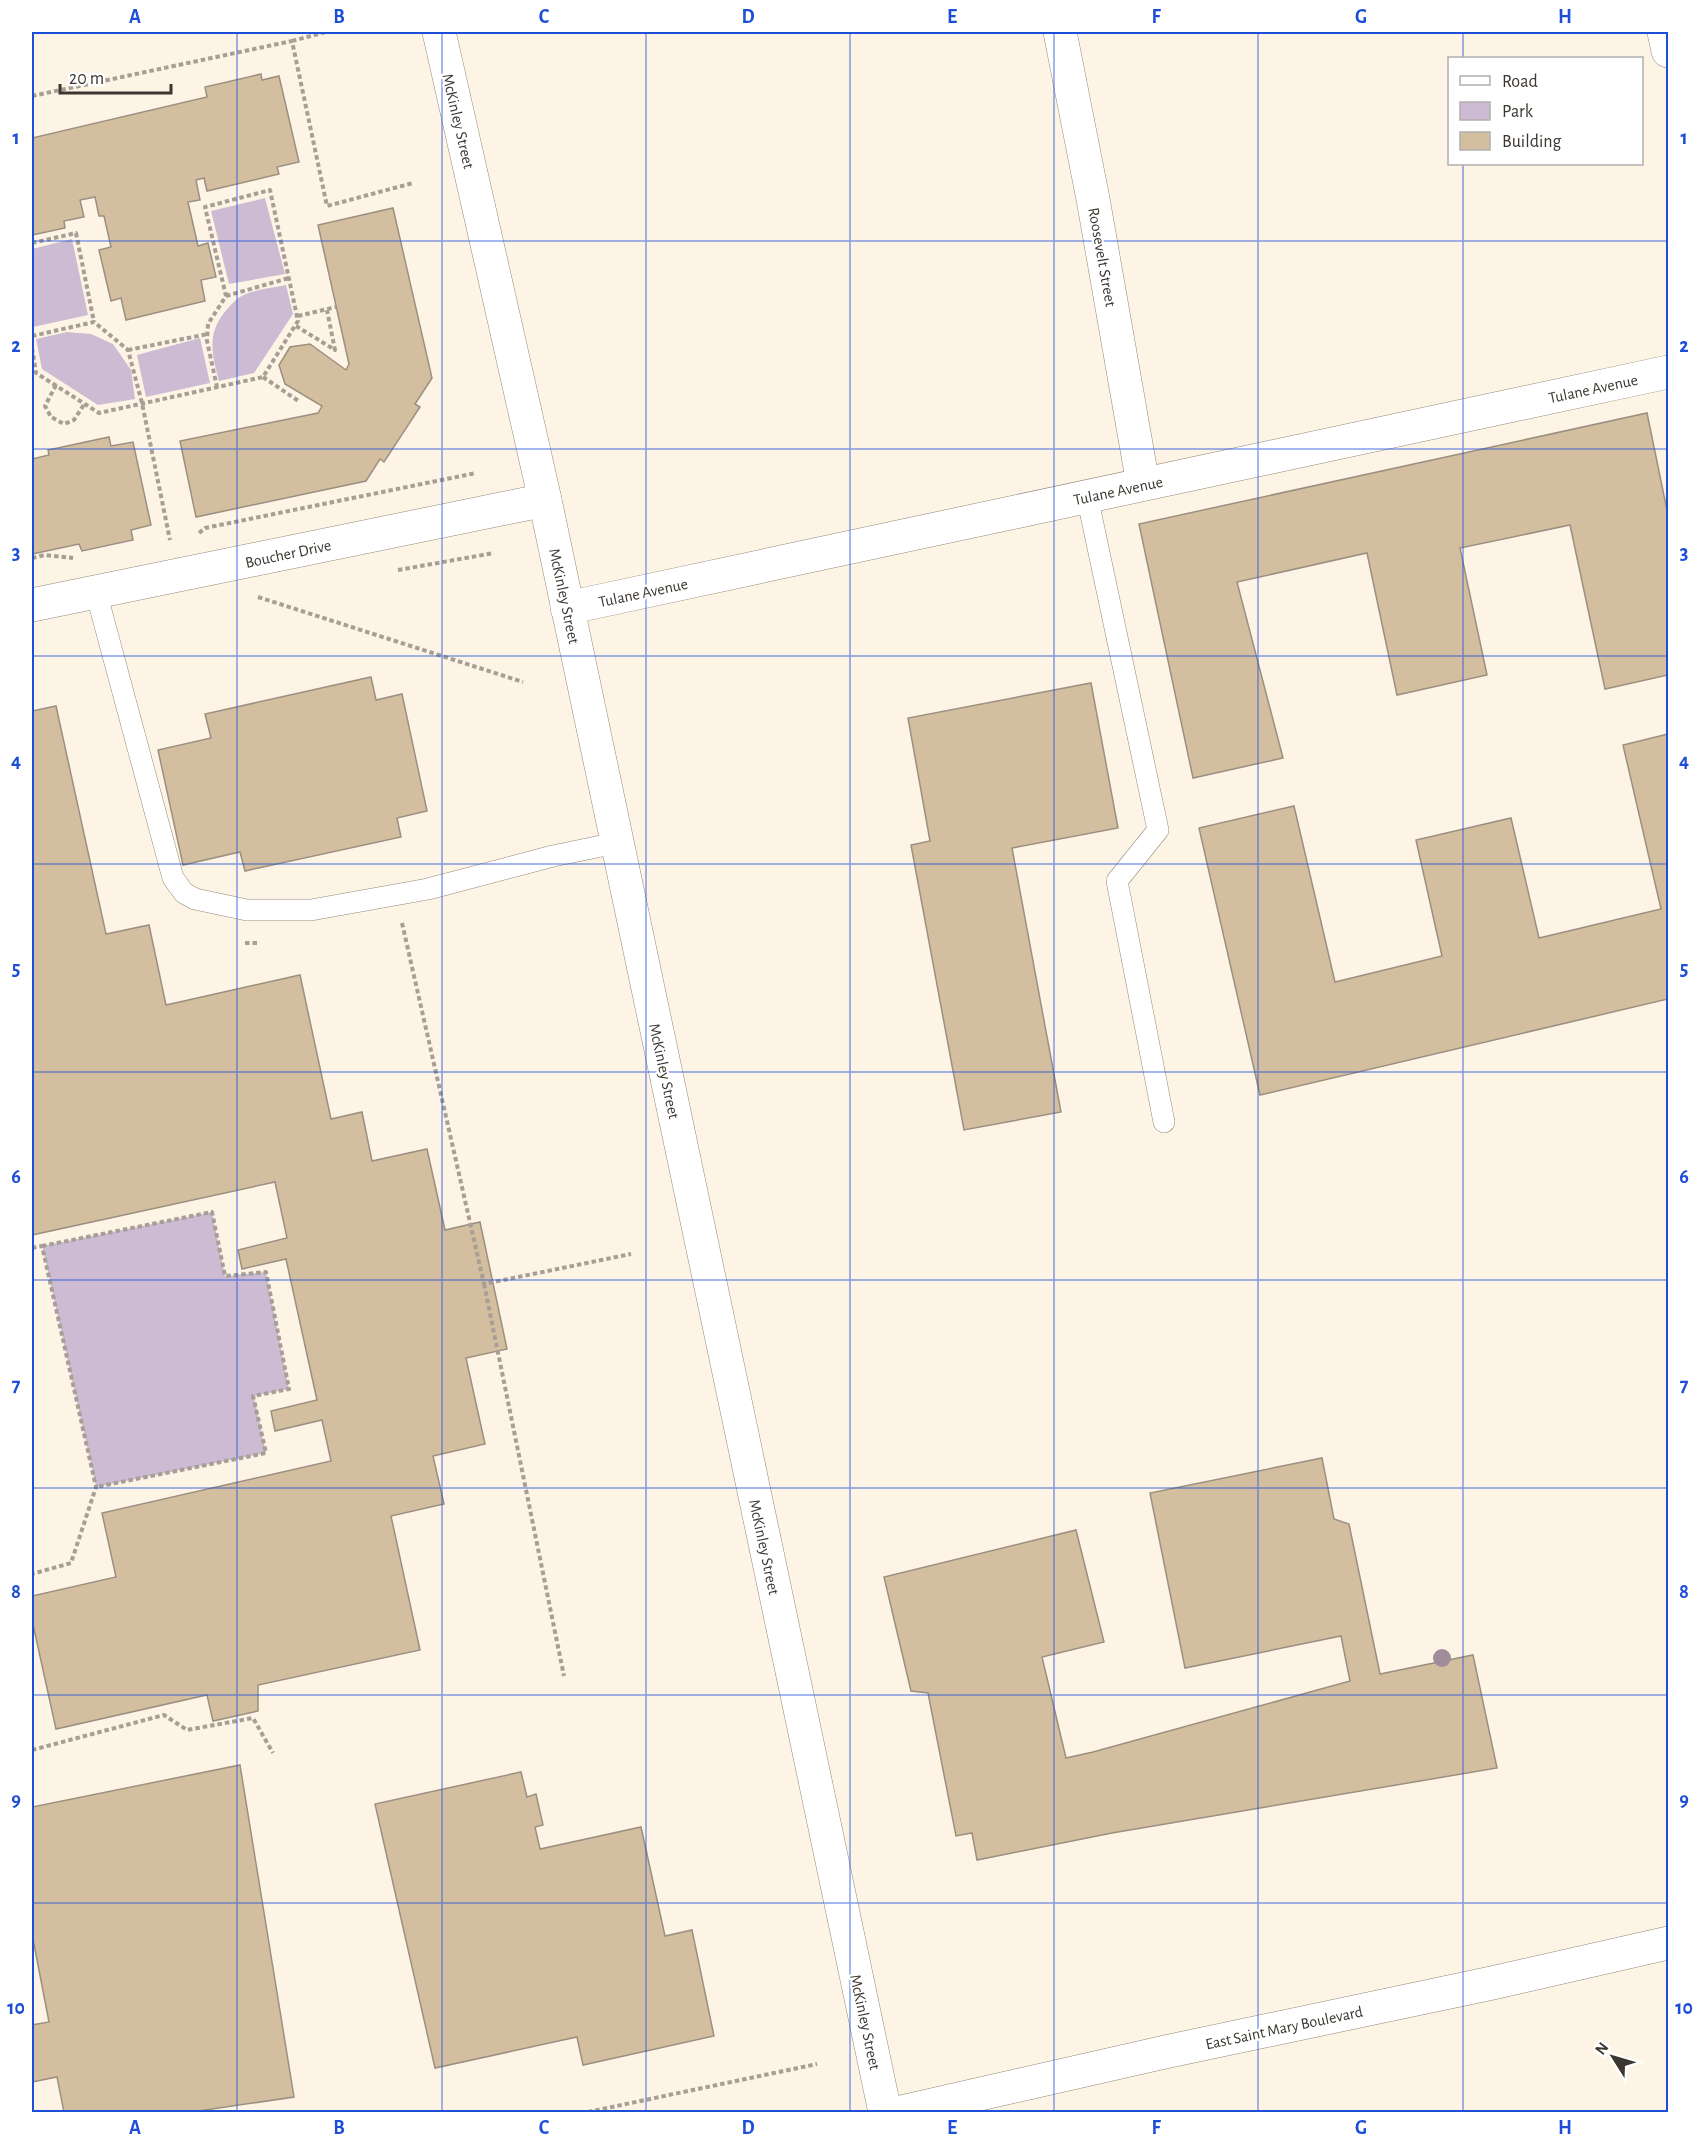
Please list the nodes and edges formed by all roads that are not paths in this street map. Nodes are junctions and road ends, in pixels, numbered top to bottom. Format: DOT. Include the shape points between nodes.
graph roads {
  1 [pos="439,32"];
  2 [pos="1060,32"];
  3 [pos="1664,32"];
  4 [pos="1668,51"];
  5 [pos="1668,372"];
  6 [pos="1143,484"];
  7 [pos="1087,496"];
  8 [pos="545,500"];
  9 [pos="96,592"];
  10 [pos="32,605"];
  11 [pos="567,608"];
  12 [pos="616,843"];
  13 [pos="1164,1122"];
  14 [pos="1668,1943"];
  15 [pos="885,2112"];
  16 [pos="901,2112"];
  1 -- 8 [label="street, McKinley Street"];
  2 -- 6 [label="street, Roosevelt Street"];
  3 -- 4 [label="street"];
  5 -- 6 [label="street, Tulane Avenue"];
  6 -- 7 [label="street, Tulane Avenue"];
  7 -- 11 [label="street, Tulane Avenue"];
  7 -- 13 [label="lane" via="1158,830 1117,881"];
  8 -- 9 [label="street, Boucher Drive"];
  8 -- 11 [label="street, McKinley Street"];
  9 -- 10 [label="street, Boucher Drive"];
  9 -- 12 [label="lane" via="172,878 195,899 247,910 311,910 428,889"];
  11 -- 12 [label="street, McKinley Street"];
  12 -- 15 [label="street, McKinley Street"];
  14 -- 16 [label="street, East Saint Mary Boulevard"];
}
